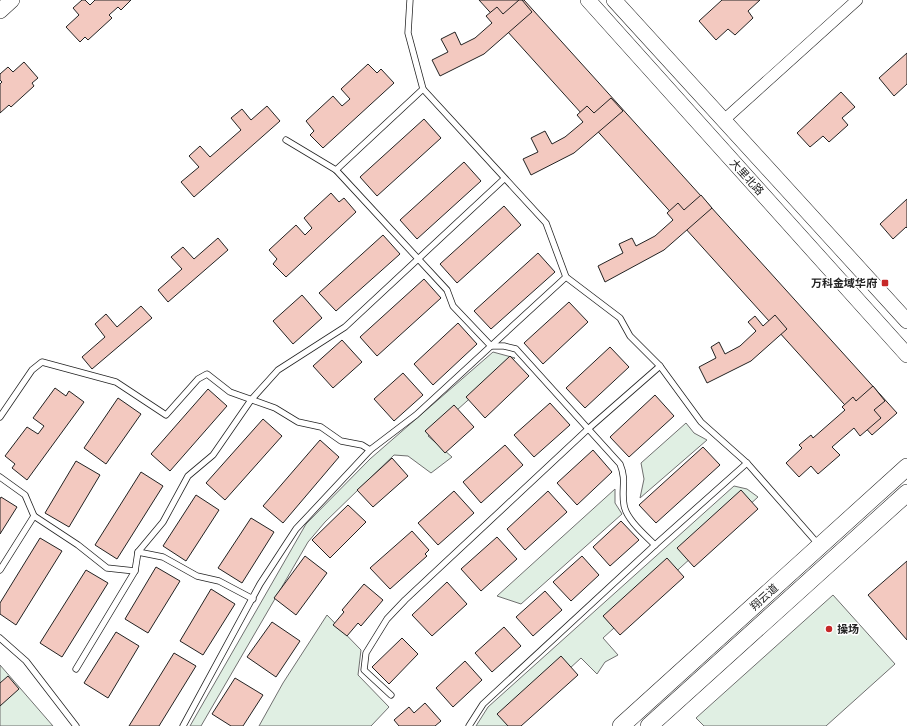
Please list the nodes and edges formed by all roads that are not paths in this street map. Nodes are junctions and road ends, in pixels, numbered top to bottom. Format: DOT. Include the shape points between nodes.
graph roads {
  1 [pos="12,0"];
  2 [pos="410,0"];
  3 [pos="588,0"];
  4 [pos="614,0"];
  5 [pos="857,0"];
  6 [pos="0,11"];
  7 [pos="422,89"];
  8 [pos="724,120"];
  9 [pos="286,140"];
  10 [pos="336,170"];
  11 [pos="504,179"];
  12 [pos="418,258"];
  13 [pos="566,277"];
  14 [pos="907,321"];
  15 [pos="491,346"];
  16 [pos="907,355"];
  17 [pos="660,366"];
  18 [pos="251,400"];
  19 [pos="0,417"];
  20 [pos="588,429"];
  21 [pos="370,450"];
  22 [pos="747,463"];
  23 [pos="907,467"];
  24 [pos="0,477"];
  25 [pos="907,493"];
  26 [pos="34,516"];
  27 [pos="655,545"];
  28 [pos="821,546"];
  29 [pos="138,552"];
  30 [pos="0,570"];
  31 [pos="135,571"];
  32 [pos="253,599"];
  33 [pos="0,638"];
  34 [pos="76,669"];
  35 [pos="391,695"];
  36 [pos="76,726"];
  37 [pos="183,726"];
  38 [pos="469,726"];
  39 [pos="621,726"];
  40 [pos="649,726"];
  1 -- 6 [label="main road"];
  2 -- 7 [label="lane" via="408,33"];
  3 -- 16 [label="main road, 大里北路"];
  4 -- 8 [label="main road, 大里北路"];
  5 -- 8 [label="street"];
  7 -- 10 [label="lane"];
  7 -- 11 [label="lane"];
  8 -- 14 [label="main road, 大里北路"];
  9 -- 10 [label="lane"];
  10 -- 12 [label="lane"];
  11 -- 12 [label="lane"];
  11 -- 13 [label="lane" via="546,223"];
  12 -- 15 [label="lane" via="447,290 453,306"];
  12 -- 18 [label="lane" via="345,326 278,370"];
  13 -- 15 [label="lane"];
  13 -- 17 [label="lane" via="620,318 630,336"];
  15 -- 20 [label="lane" via="516,349"];
  15 -- 21 [label="lane" via="416,415"];
  17 -- 20 [label="lane"];
  17 -- 22 [label="lane" via="701,422"];
  18 -- 19 [label="lane" via="230,392 207,374 198,379 166,415 116,382 42,362 32,370"];
  18 -- 21 [label="lane" via="275,408 298,422 321,427 341,441 362,445"];
  18 -- 29 [label="lane" via="213,455 188,476 163,522"];
  20 -- 27 [label="lane" via="620,464 625,475 624,505 627,514"];
  20 -- 35 [label="lane" via="387,619 366,653 364,670"];
  21 -- 32 [label="lane" via="296,529"];
  22 -- 27 [label="lane"];
  22 -- 28 [label="lane"];
  23 -- 28 [label="main road, 翔云道"];
  24 -- 26 [label="lane" via="25,494"];
  25 -- 40 [label="main road, 翔云道"];
  26 -- 30 [label="lane"];
  26 -- 31 [label="lane" via="108,568"];
  27 -- 38 [label="lane" via="483,704"];
  28 -- 39 [label="main road, 翔云道"];
  29 -- 31 [label="lane"];
  29 -- 32 [label="lane" via="163,557 197,576 219,581"];
  31 -- 34 [label="lane"];
  32 -- 37 [label="lane"];
  33 -- 36 [label="lane" via="26,662"];
}
